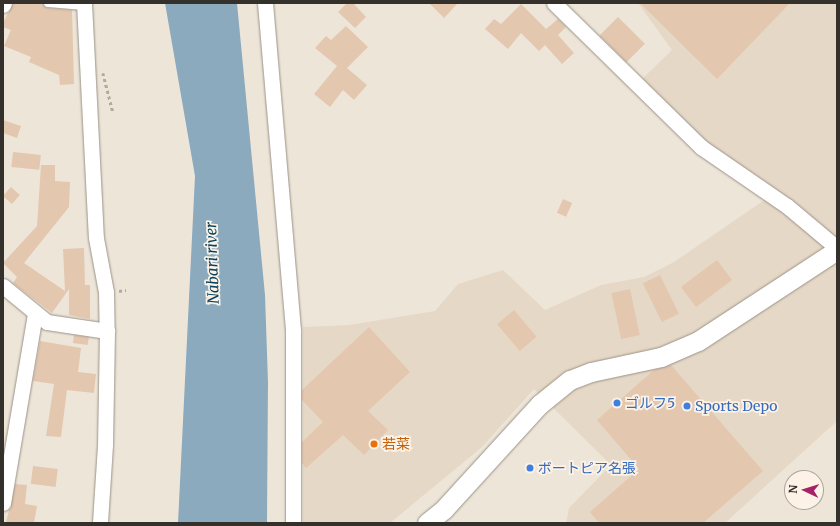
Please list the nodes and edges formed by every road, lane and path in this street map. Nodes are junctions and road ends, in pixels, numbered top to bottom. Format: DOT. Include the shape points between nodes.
graph roads {
  1 [pos="48,3"];
  2 [pos="265,3"];
  3 [pos="554,3"];
  4 [pos="84,5"];
  5 [pos="837,249"];
  6 [pos="3,286"];
  7 [pos="34,314"];
  8 [pos="108,331"];
  9 [pos="3,503"];
  10 [pos="100,523"];
  11 [pos="293,523"];
  12 [pos="428,523"];
  1 -- 4 [label="lane"];
  2 -- 11 [label="street" via="293,332"];
  3 -- 5 [label="street" via="701,147 786,206"];
  4 -- 8 [label="street" via="96,238 106,292"];
  5 -- 12 [label="street" via="698,341 661,357 591,372 570,380 540,404 444,509"];
  6 -- 7 [label="street"];
  7 -- 8 [label="street" via="47,322"];
  7 -- 9 [label="street"];
  8 -- 10 [label="street"];
}
